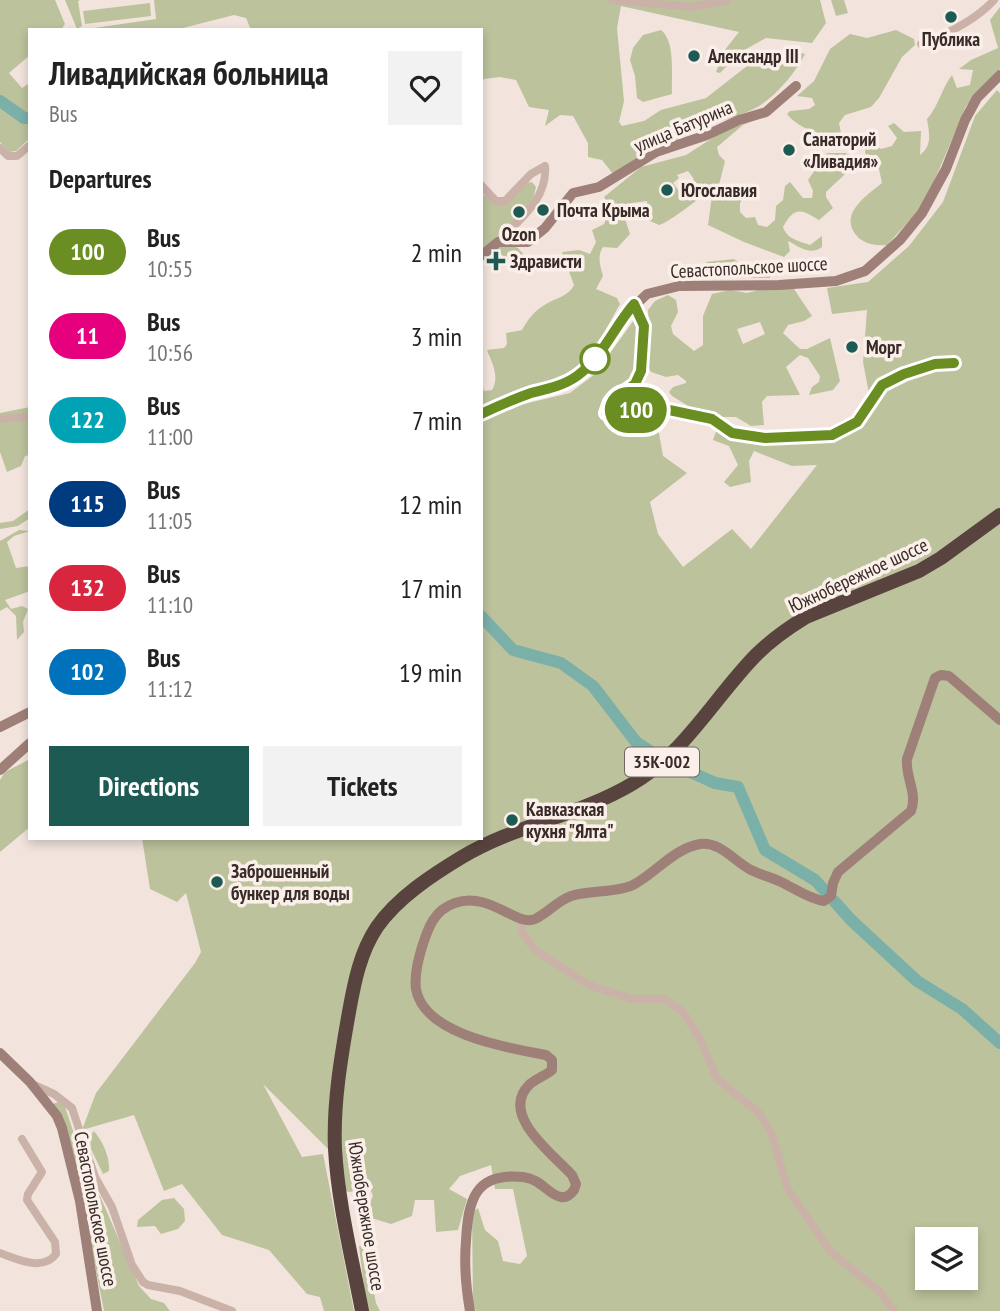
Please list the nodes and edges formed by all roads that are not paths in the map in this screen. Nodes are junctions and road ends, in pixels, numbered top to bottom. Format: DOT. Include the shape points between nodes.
graph roads {
  1 [pos="611,0"];
  2 [pos="727,0"];
  3 [pos="994,0"];
  4 [pos="921,44"];
  5 [pos="1000,75"];
  6 [pos="796,86"];
  7 [pos="28,147"];
  8 [pos="0,148"];
  9 [pos="483,187"];
  10 [pos="498,242"];
  11 [pos="483,254"];
  12 [pos="635,306"];
  13 [pos="954,363"];
  14 [pos="483,415"];
  15 [pos="28,417"];
  16 [pos="0,419"];
  17 [pos="1000,508"];
  18 [pos="1000,515"];
  19 [pos="28,713"];
  20 [pos="1000,720"];
  21 [pos="0,727"];
  22 [pos="28,743"];
  23 [pos="0,767"];
  24 [pos="483,837"];
  25 [pos="478,840"];
  26 [pos="521,919"];
  27 [pos="0,1053"];
  28 [pos="0,1059"];
  29 [pos="29,1086"];
  30 [pos="22,1139"];
  31 [pos="338,1197"];
  32 [pos="0,1253"];
  33 [pos="90,1311"];
  34 [pos="97,1311"];
  35 [pos="232,1311"];
  36 [pos="360,1311"];
  37 [pos="470,1311"];
  38 [pos="894,1311"];
  1 -- 2 [label="street" via="692,8"];
  3 -- 4 [label="street" via="950,32"];
  5 -- 12 [label="street, Севастопольское шоссе" via="977,98 922,213 865,271 836,281 679,286 647,294"];
  6 -- 10 [label="street, улица Батурина" via="766,113 656,152 599,187 573,193 545,229 528,242"];
  7 -- 8 [label="street" via="17,156 8,156"];
  9 -- 10 [label="street" via="496,201 505,201 545,166 541,195"];
  10 -- 11 [label="street"];
  12 -- 13 [label="street" via="644,326 641,371 635,384 610,402 606,413 617,415 650,406 712,419 732,433 765,438 832,435 857,422 882,385 935,364"];
  12 -- 14 [label="street, Севастопольское шоссе" via="577,376"];
  15 -- 16 [label="street"];
  17 -- 24 [label="highway, Южнобережное шоссе / 35К-002" via="918,565 850,590 787,622 754,650 670,748 630,778"];
  18 -- 31 [label="highway, Южнобережное шоссе / 35К-002" via="919,571 789,628 755,656 678,748 632,785 479,847 437,872 391,911 373,934 355,978 336,1121"];
  19 -- 21 [label="street"];
  20 -- 26 [label="street" via="949,676 935,678 907,759 914,796 911,811 838,872 831,896 824,901 752,870 718,847 701,844 680,852 632,885 569,897 535,919"];
  22 -- 23 [label="street"];
  25 -- 31 [label="highway, Южнобережное шоссе / 35К-002" via="435,865 392,900 358,953 342,1020 331,1101 330,1150"];
  26 -- 37 [label="street" via="486,902 463,901 447,907 427,929 418,959 420,1000 443,1024 475,1039 552,1060 552,1070 528,1086 520,1108 527,1127 576,1184 564,1197 527,1178 498,1177 480,1188 469,1208 466,1228"];
  26 -- 38 [label="street" via="522,932 535,950 589,985 632,999 664,999 683,1012 717,1079 758,1112 772,1134 788,1190 831,1252 880,1292"];
  27 -- 29 [label="street, Севастопольское шоссе"];
  28 -- 29 [label="street, Севастопольское шоссе"];
  29 -- 33 [label="street, Севастопольское шоссе" via="52,1119 66,1166"];
  29 -- 34 [label="street, Севастопольское шоссе" via="57,1116 66,1141"];
  29 -- 35 [label="street" via="54,1094 72,1108 95,1177 143,1282"];
  30 -- 32 [label="street" via="42,1172 27,1200 55,1242 56,1254 39,1263"];
  31 -- 36 [label="highway, Южнобережное шоссе / 35К-002"];
}
